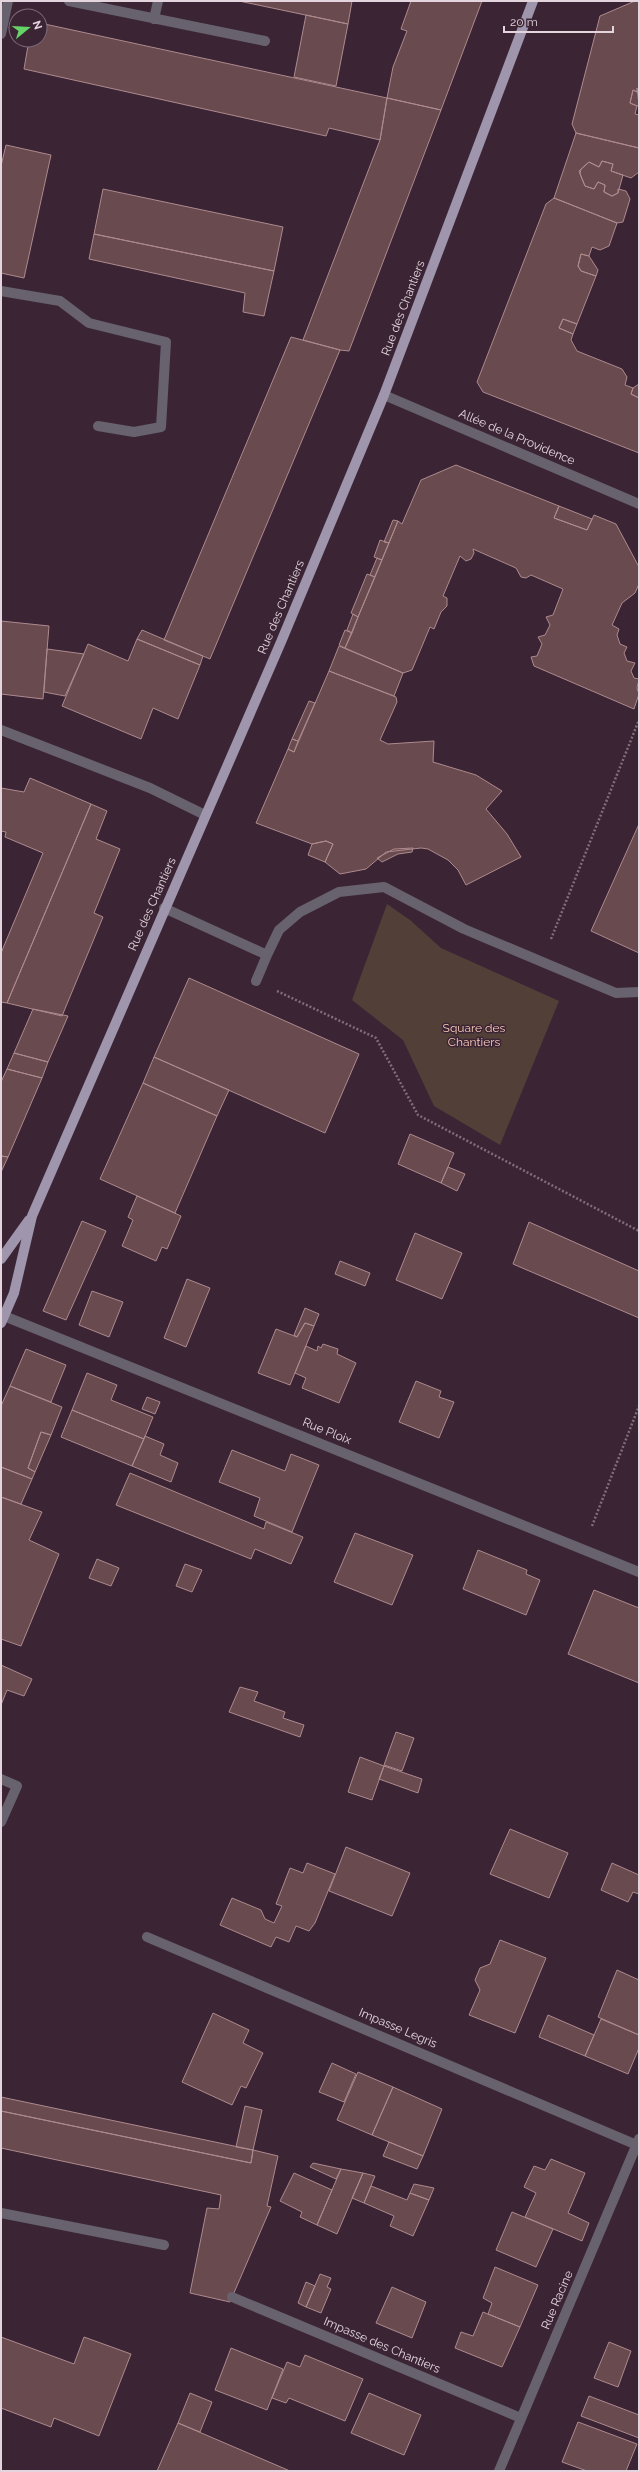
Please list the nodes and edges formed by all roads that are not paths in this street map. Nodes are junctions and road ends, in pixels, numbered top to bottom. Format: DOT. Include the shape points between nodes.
graph roads {
  1 [pos="8,1"];
  2 [pos="69,1"];
  3 [pos="158,1"];
  4 [pos="533,1"];
  5 [pos="154,19"];
  6 [pos="1,34"];
  7 [pos="265,41"];
  8 [pos="1,291"];
  9 [pos="384,395"];
  10 [pos="98,426"];
  11 [pos="639,504"];
  12 [pos="1,730"];
  13 [pos="205,815"];
  14 [pos="164,908"];
  15 [pos="267,955"];
  16 [pos="256,981"];
  17 [pos="639,992"];
  18 [pos="32,1216"];
  19 [pos="1,1259"];
  20 [pos="3,1319"];
  21 [pos="639,1572"];
  22 [pos="1,1779"];
  23 [pos="1,1822"];
  24 [pos="147,1937"];
  25 [pos="638,2144"];
  26 [pos="1,2213"];
  27 [pos="164,2245"];
  28 [pos="232,2297"];
  29 [pos="521,2418"];
  30 [pos="499,2471"];
  1 -- 6 [label="street"];
  2 -- 5 [label="street"];
  3 -- 5 [label="street"];
  4 -- 9 [label="main road, Rue des Chantiers"];
  5 -- 7 [label="street"];
  8 -- 10 [label="street" via="60,301 89,323 166,342 161,427 134,432"];
  9 -- 11 [label="street, Allée de la Providence"];
  9 -- 13 [label="main road, Rue des Chantiers" via="281,642"];
  12 -- 13 [label="street" via="150,788"];
  13 -- 14 [label="main road, Rue des Chantiers"];
  14 -- 15 [label="street"];
  14 -- 18 [label="main road, Rue des Chantiers"];
  15 -- 16 [label="street"];
  15 -- 17 [label="street" via="279,930 300,912 338,892 384,887 464,929 542,962 616,992"];
  18 -- 19 [label="main road, Rue des Chantiers"];
  18 -- 20 [label="main road, Rue des Chantiers" via="14,1293"];
  20 -- 21 [label="street, Rue Ploix"];
  22 -- 23 [label="street" via="17,1786"];
  24 -- 25 [label="street, Impasse Legris"];
  25 -- 29 [label="street, Rue Racine"];
  26 -- 27 [label="street"];
  28 -- 29 [label="street, Impasse des Chantiers"];
  29 -- 30 [label="street, Rue Racine"];
}
